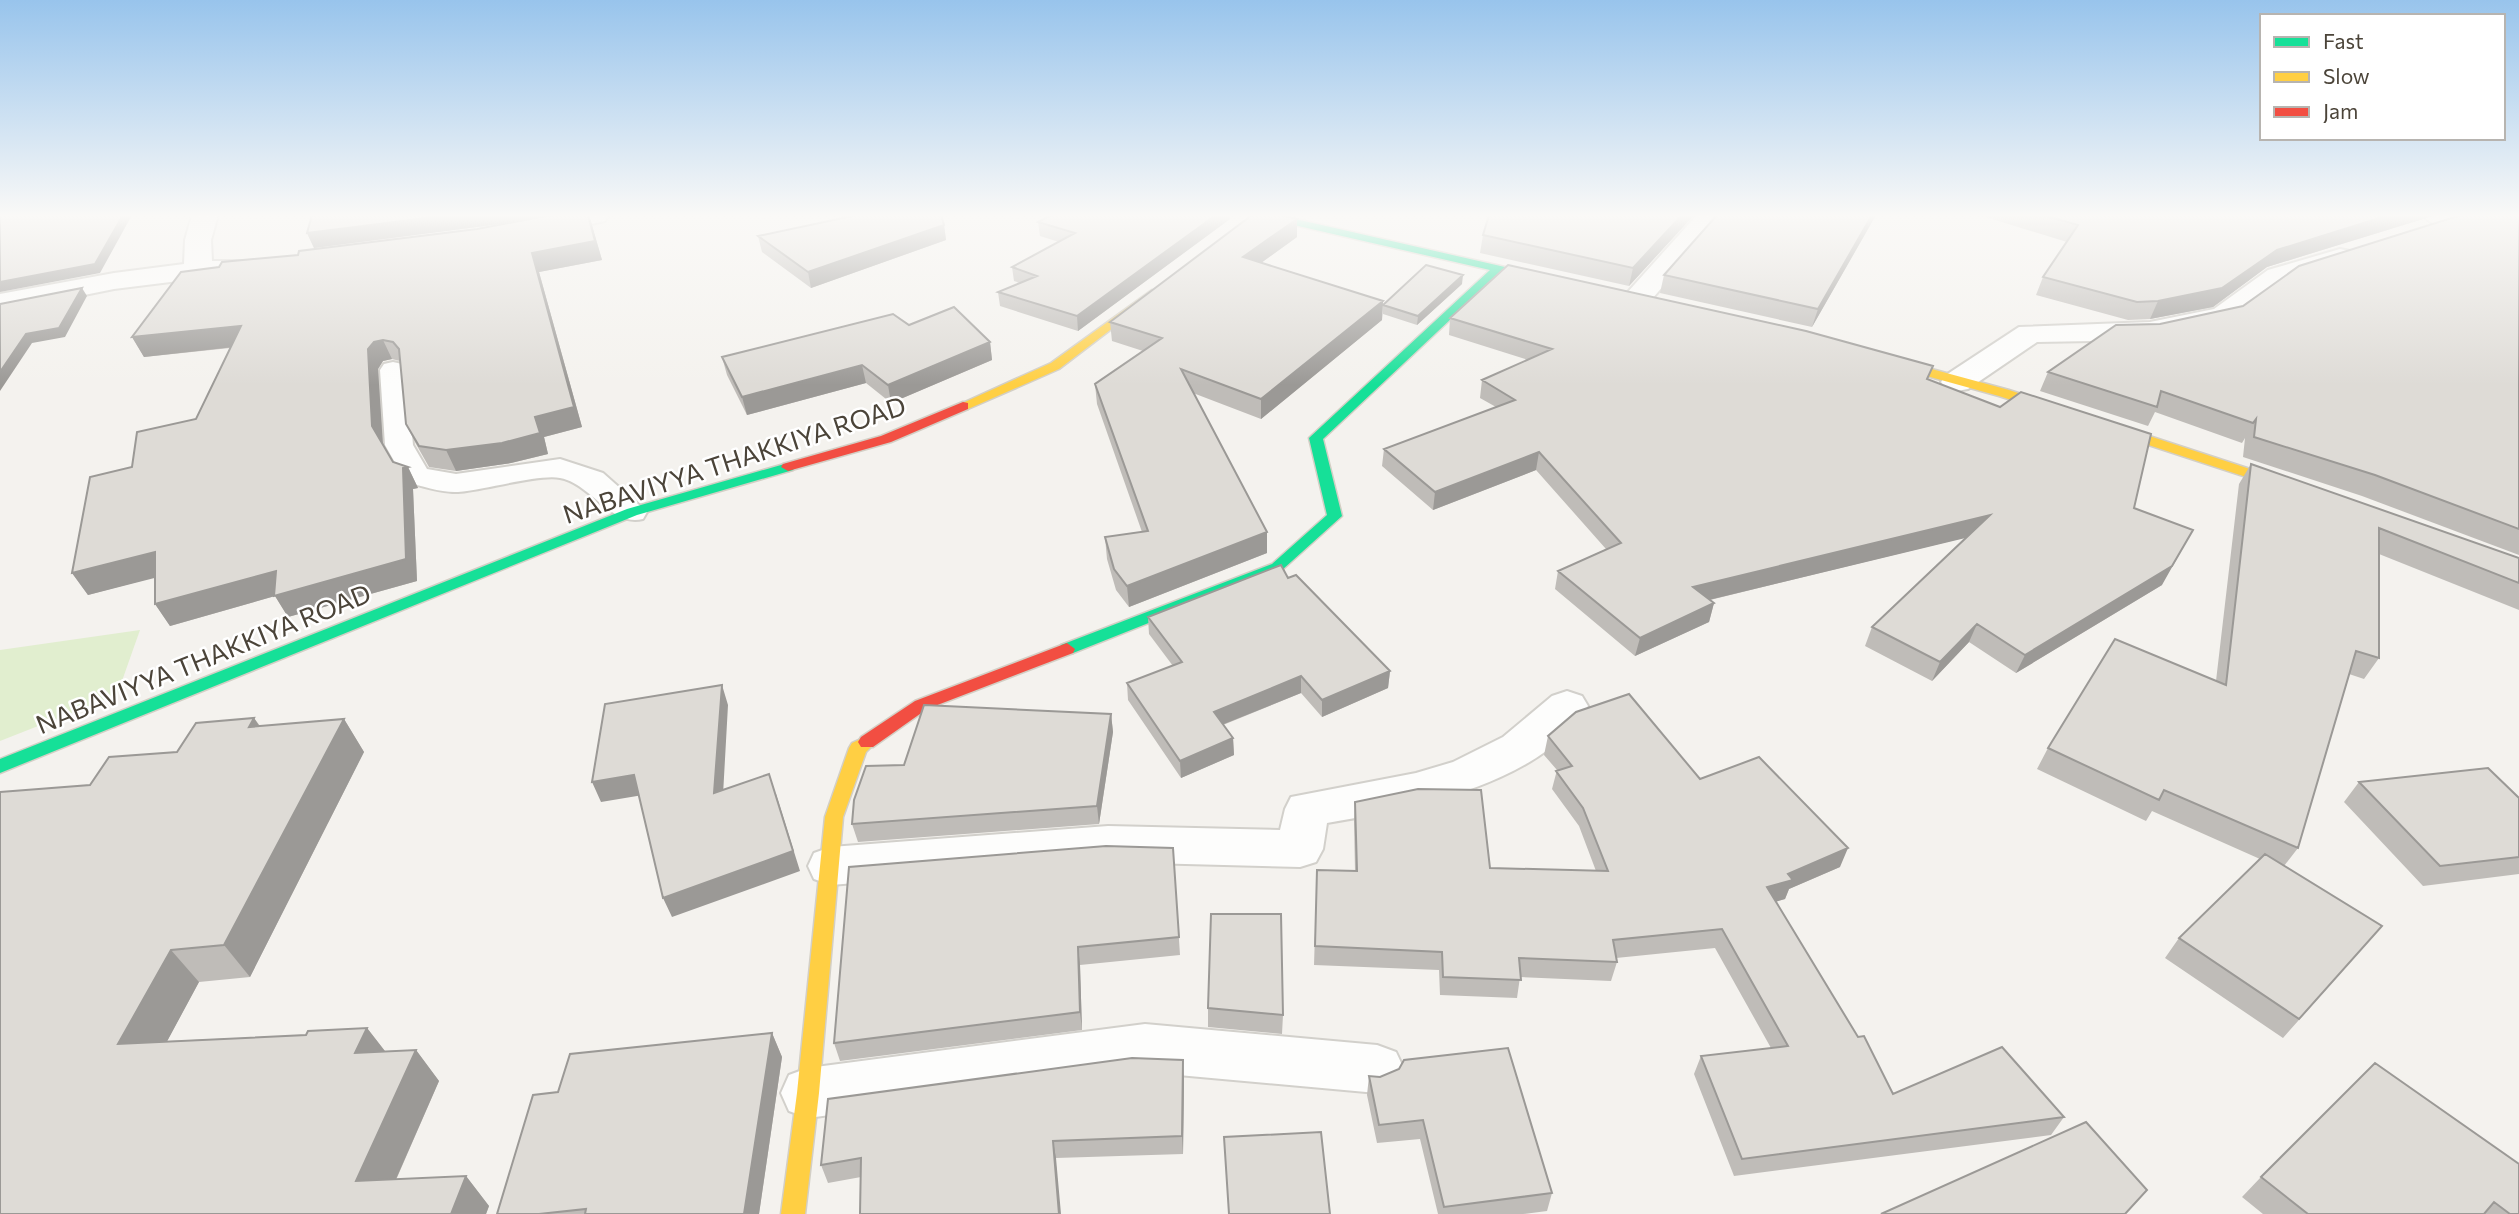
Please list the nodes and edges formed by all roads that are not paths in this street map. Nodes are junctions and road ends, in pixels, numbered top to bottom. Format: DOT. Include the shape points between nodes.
graph roads {
  1 [pos="185,272"];
  2 [pos="1495,272"];
  3 [pos="1510,272"];
  4 [pos="1661,272"];
  5 [pos="2292,272"];
  6 [pos="1535,277"];
  7 [pos="1166,282"];
  8 [pos="1636,300"];
  9 [pos="0,303"];
  10 [pos="1858,352"];
  11 [pos="393,370"];
  12 [pos="1957,382"];
  13 [pos="2309,493"];
  14 [pos="632,512"];
  15 [pos="1567,706"];
  16 [pos="0,766"];
  17 [pos="831,866"];
  18 [pos="1377,1069"];
  19 [pos="808,1093"];
  20 [pos="793,1214"];
  1 -- 9 [label="street"];
  2 -- 17 [label="street" via="1316,438 1335,516 1277,567 921,705 858,748 834,817"];
  3 -- 6 [label="street"];
  4 -- 8 [label="street"];
  5 -- 12 [label="street" via="2278,276 2223,316 2150,331 2030,333"];
  7 -- 14 [label="street, NABAVIYYA THAKKIYA ROAD" via="1055,366 886,439"];
  10 -- 12 [label="street"];
  11 -- 14 [label="lane" via="399,445 416,476 456,483 560,468 592,479"];
  12 -- 13 [label="street" via="2004,393"];
  14 -- 16 [label="street, NABAVIYYA THAKKIYA ROAD"];
  15 -- 17 [label="street" via="1519,748 1459,779 1307,809 1300,849 1108,844"];
  17 -- 19 [label="street"];
  18 -- 19 [label="street" via="1145,1048"];
  19 -- 20 [label="street"];
}
